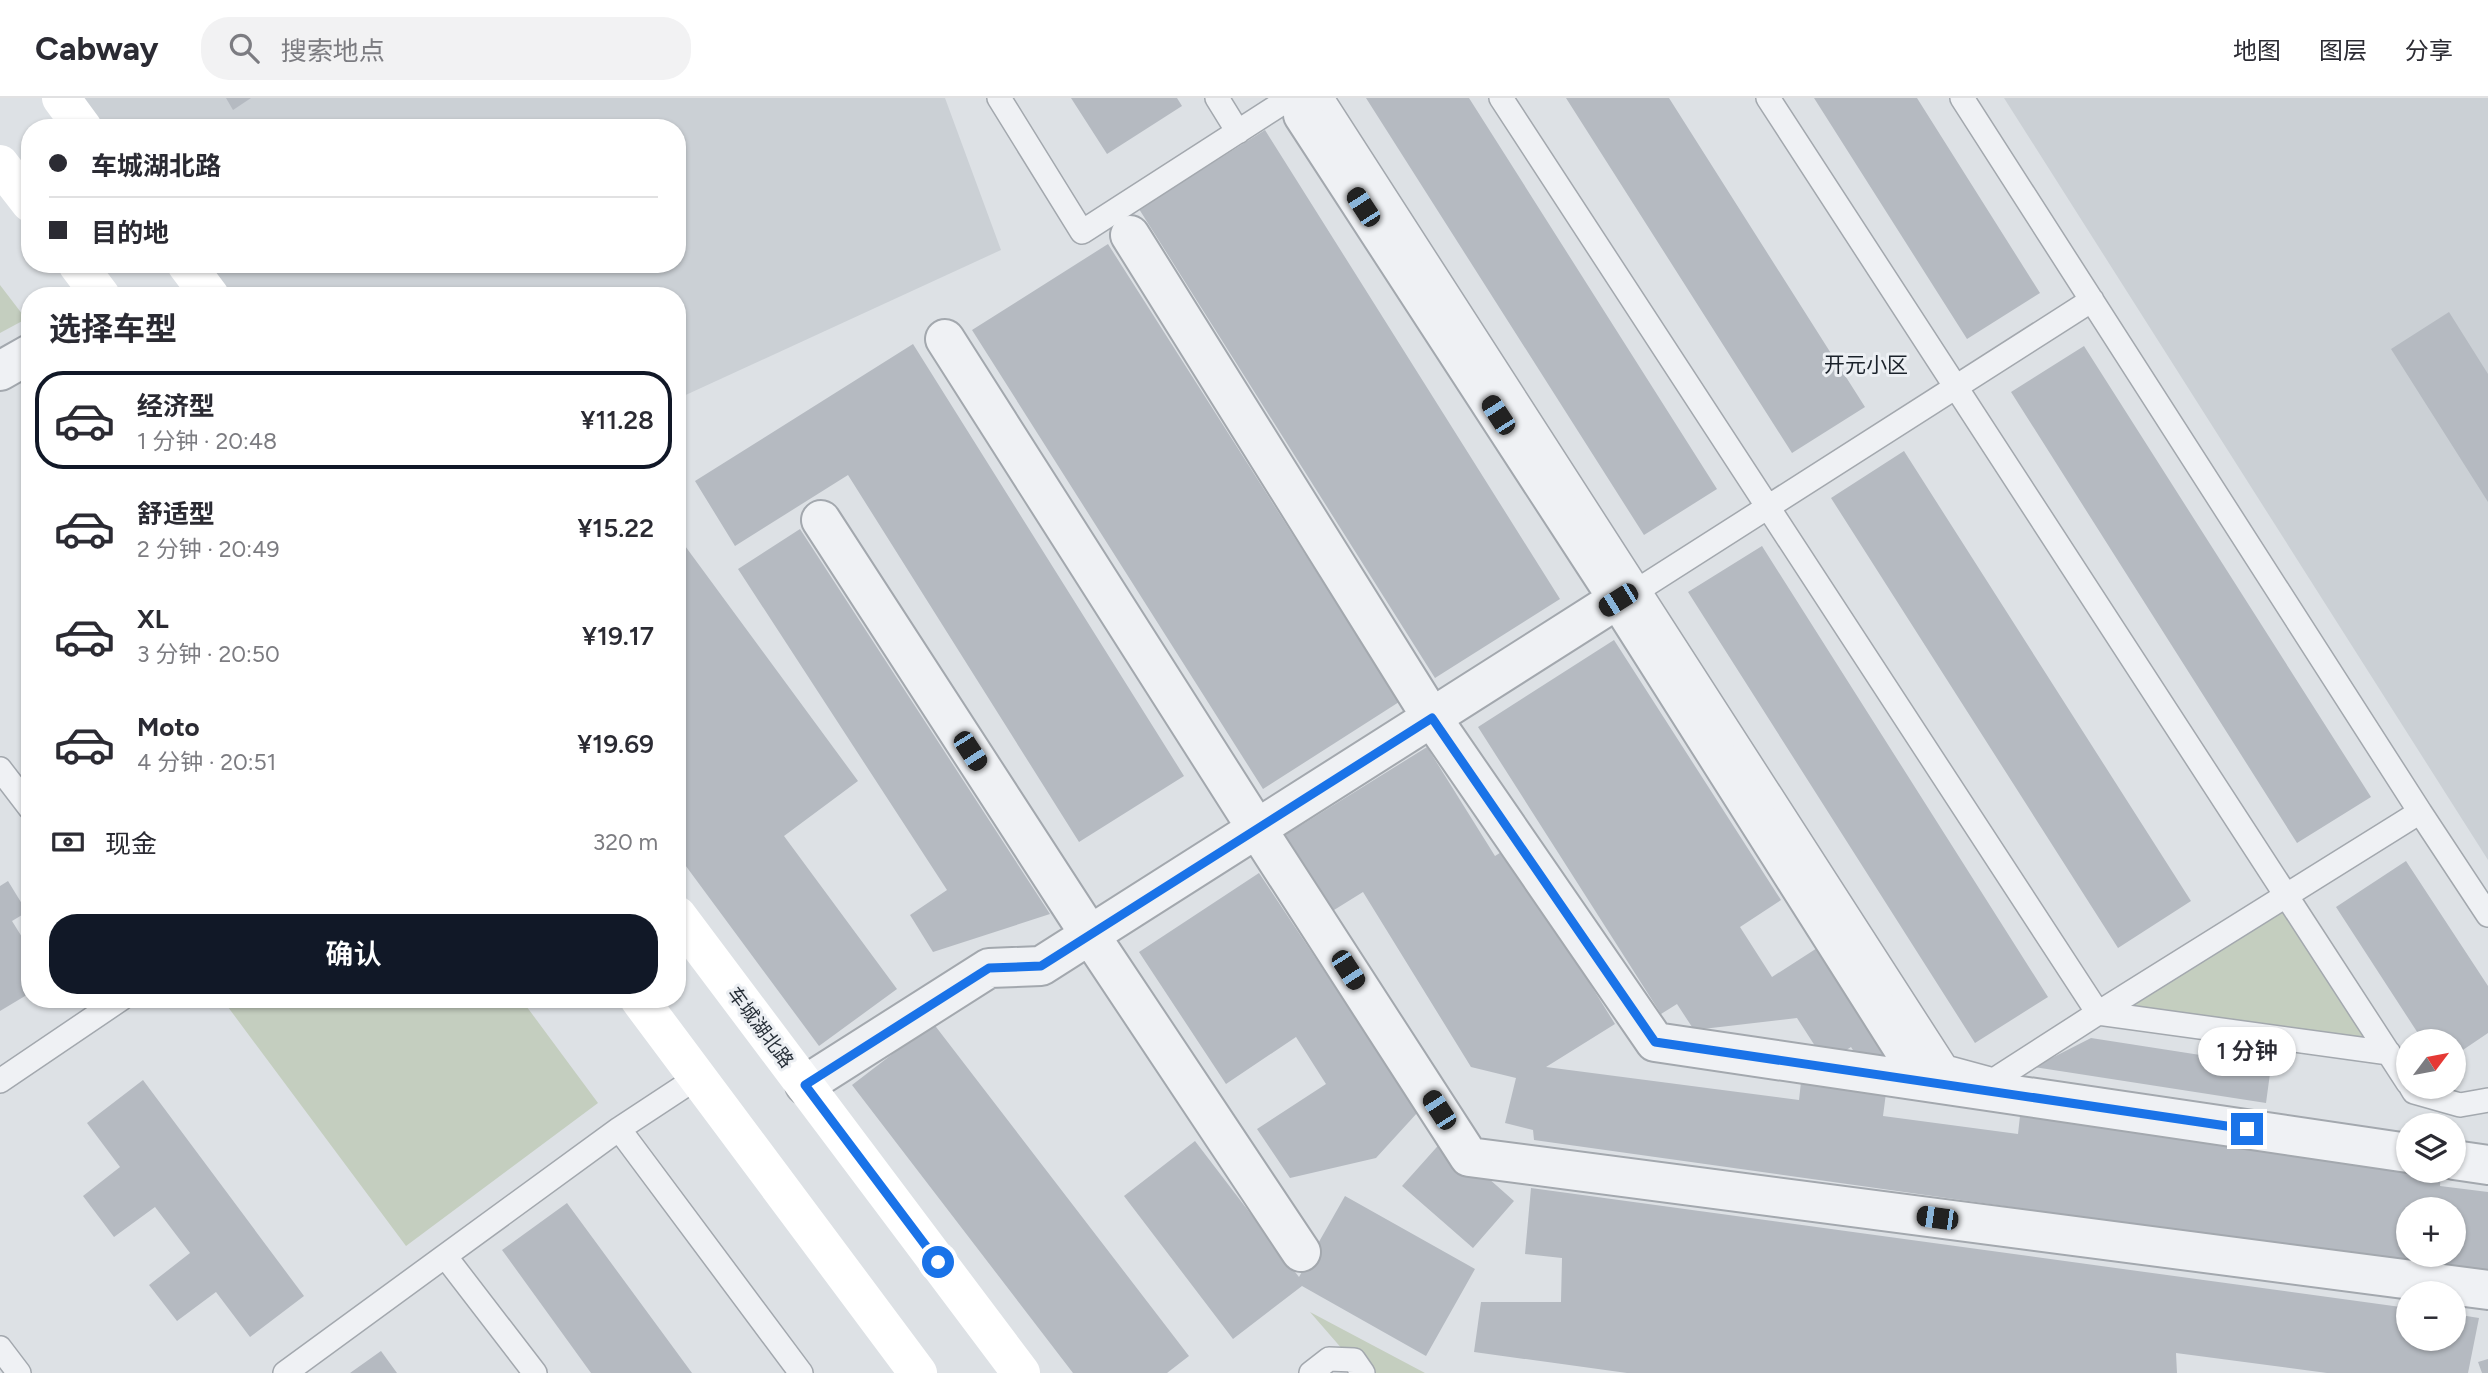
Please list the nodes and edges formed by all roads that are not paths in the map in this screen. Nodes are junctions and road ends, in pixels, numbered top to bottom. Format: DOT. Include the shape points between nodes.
graph roads {
  1 [pos="61,98"];
  2 [pos="999,98"];
  3 [pos="1217,98"];
  4 [pos="1501,98"];
  5 [pos="1768,98"];
  6 [pos="1962,98"];
  7 [pos="1305,104"];
  8 [pos="76,119"];
  9 [pos="1238,132"];
  10 [pos="0,164"];
  11 [pos="21,191"];
  12 [pos="1130,235"];
  13 [pos="2092,300"];
  14 [pos="945,339"];
  15 [pos="21,359"];
  16 [pos="0,371"];
  17 [pos="1957,388"];
  18 [pos="1769,509"];
  19 [pos="821,520"];
  20 [pos="1628,595"];
  21 [pos="1432,718"];
  22 [pos="0,769"];
  23 [pos="21,796"];
  24 [pos="2420,812"];
  25 [pos="1257,829"];
  26 [pos="2285,894"];
  27 [pos="2488,915"];
  28 [pos="686,927"];
  29 [pos="1090,935"];
  30 [pos="108,1008"];
  31 [pos="646,1008"];
  32 [pos="2098,1013"];
  33 [pos="2389,1053"];
  34 [pos="2396,1064"];
  35 [pos="1918,1072"];
  36 [pos="698,1077"];
  37 [pos="0,1081"];
  38 [pos="805,1085"];
  39 [pos="2439,1099"];
  40 [pos="2488,1100"];
  41 [pos="619,1129"];
  42 [pos="2396,1151"];
  43 [pos="2466,1162"];
  44 [pos="2488,1165"];
  45 [pos="1301,1252"];
  46 [pos="445,1256"];
  47 [pos="2488,1290"];
  48 [pos="0,1348"];
  49 [pos="19,1373"];
  50 [pos="285,1373"];
  51 [pos="535,1373"];
  52 [pos="801,1373"];
  53 [pos="918,1373"];
  54 [pos="1021,1373"];
  55 [pos="1311,1373"];
  56 [pos="1363,1373"];
  1 -- 8 [label="main road"];
  2 -- 9 [label="lane" via="1082,232"];
  3 -- 9 [label="lane"];
  4 -- 18 [label="lane"];
  5 -- 17 [label="lane"];
  6 -- 13 [label="lane"];
  7 -- 9 [label="lane"];
  7 -- 20 [label="street"];
  10 -- 11 [label="main road"];
  12 -- 21 [label="street"];
  13 -- 17 [label="lane"];
  13 -- 24 [label="lane"];
  14 -- 25 [label="street"];
  15 -- 16 [label="street"];
  17 -- 18 [label="lane"];
  17 -- 26 [label="lane"];
  18 -- 20 [label="lane"];
  18 -- 32 [label="lane"];
  19 -- 29 [label="street"];
  20 -- 21 [label="street"];
  20 -- 32 [label="lane" via="1946,1067 1994,1080"];
  20 -- 35 [label="street"];
  21 -- 25 [label="street"];
  21 -- 42 [label="street" via="1655,1042"];
  22 -- 23 [label="lane"];
  24 -- 26 [label="lane"];
  24 -- 27 [label="lane"];
  25 -- 29 [label="street"];
  25 -- 47 [label="street" via="1469,1157"];
  26 -- 32 [label="lane"];
  26 -- 33 [label="lane"];
  28 -- 38 [label="main road, 车城湖北路"];
  29 -- 38 [label="street" via="1041,966 989,968"];
  29 -- 45 [label="street"];
  30 -- 37 [label="lane"];
  31 -- 36 [label="main road"];
  32 -- 33 [label="lane"];
  33 -- 34 [label="lane"];
  36 -- 41 [label="lane"];
  36 -- 53 [label="main road"];
  38 -- 54 [label="main road, 车城湖北路"];
  39 -- 40 [label="lane" via="2460,1105"];
  41 -- 46 [label="lane"];
  41 -- 52 [label="lane"];
  43 -- 44 [label="street"];
  46 -- 50 [label="lane"];
  46 -- 51 [label="lane"];
  48 -- 49 [label="lane"];
  55 -- 56 [label="lane" via="1329,1359 1354,1360"];
}
